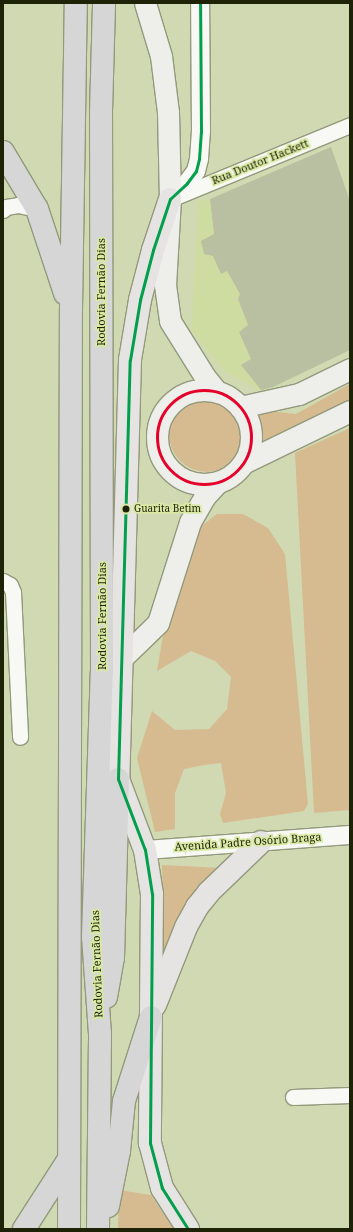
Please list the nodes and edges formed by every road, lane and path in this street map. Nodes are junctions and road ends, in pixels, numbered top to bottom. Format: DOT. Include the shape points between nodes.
graph roads {
  1 [pos="76,3"];
  2 [pos="104,3"];
  3 [pos="145,3"];
  4 [pos="200,3"];
  5 [pos="350,125"];
  6 [pos="3,152"];
  7 [pos="170,199"];
  8 [pos="37,209"];
  9 [pos="3,210"];
  10 [pos="70,309"];
  11 [pos="350,369"];
  12 [pos="217,392"];
  13 [pos="240,407"];
  14 [pos="350,410"];
  15 [pos="243,463"];
  16 [pos="216,483"];
  17 [pos="3,581"];
  18 [pos="122,658"];
  19 [pos="20,737"];
  20 [pos="118,780"];
  21 [pos="350,835"];
  22 [pos="261,842"];
  23 [pos="145,850"];
  24 [pos="151,1017"];
  25 [pos="100,1034"];
  26 [pos="350,1095"];
  27 [pos="293,1097"];
  28 [pos="69,1159"];
  29 [pos="24,1229"];
  30 [pos="69,1229"];
  31 [pos="98,1229"];
  32 [pos="104,1229"];
  33 [pos="188,1229"];
  1 -- 10 [label="highway"];
  2 -- 25 [label="highway, Rodovia Fernão Dias" via="101,112 102,672 93,937"];
  3 -- 7 [label="main road" via="162,63 168,112"];
  4 -- 7 [label="street" via="199,159 196,171"];
  5 -- 7 [label="street, Rua Doutor Hackett"];
  6 -- 8 [label="highway"];
  7 -- 12 [label="main road" via="165,285 170,320 204,377"];
  7 -- 18 [label="main road" via="140,300 130,360"];
  8 -- 9 [label="street" via="18,205"];
  8 -- 10 [label="highway"];
  10 -- 28 [label="highway"];
  11 -- 13 [label="main road" via="298,394"];
  12 -- 13 [label="main road" via="229,397"];
  12 -- 16 [label="main road" via="201,390 186,394 173,402 163,414 158,429 158,445 163,460 172,472 186,481"];
  13 -- 15 [label="main road" via="248,420 251,434 249,449"];
  14 -- 15 [label="main road"];
  15 -- 16 [label="main road" via="233,474"];
  16 -- 18 [label="main road, Rodovia Fernão Dias" via="190,522 158,623"];
  17 -- 19 [label="street" via="10,585 13,592"];
  18 -- 20 [label="main road"];
  20 -- 23 [label="main road"];
  20 -- 25 [label="highway" via="113,958"];
  21 -- 22 [label="street, Avenida Padre Osório Braga"];
  22 -- 23 [label="street, Avenida Padre Osório Braga"];
  22 -- 24 [label="main road" via="209,892 197,908 186,927"];
  23 -- 24 [label="main road" via="152,894"];
  24 -- 32 [label="highway" via="124,1101 119,1151"];
  24 -- 33 [label="main road" via="150,1143 162,1188"];
  25 -- 31 [label="highway, Rodovia Fernão Dias"];
  26 -- 27 [label="street"];
  28 -- 29 [label="highway"];
  28 -- 30 [label="highway"];
}
